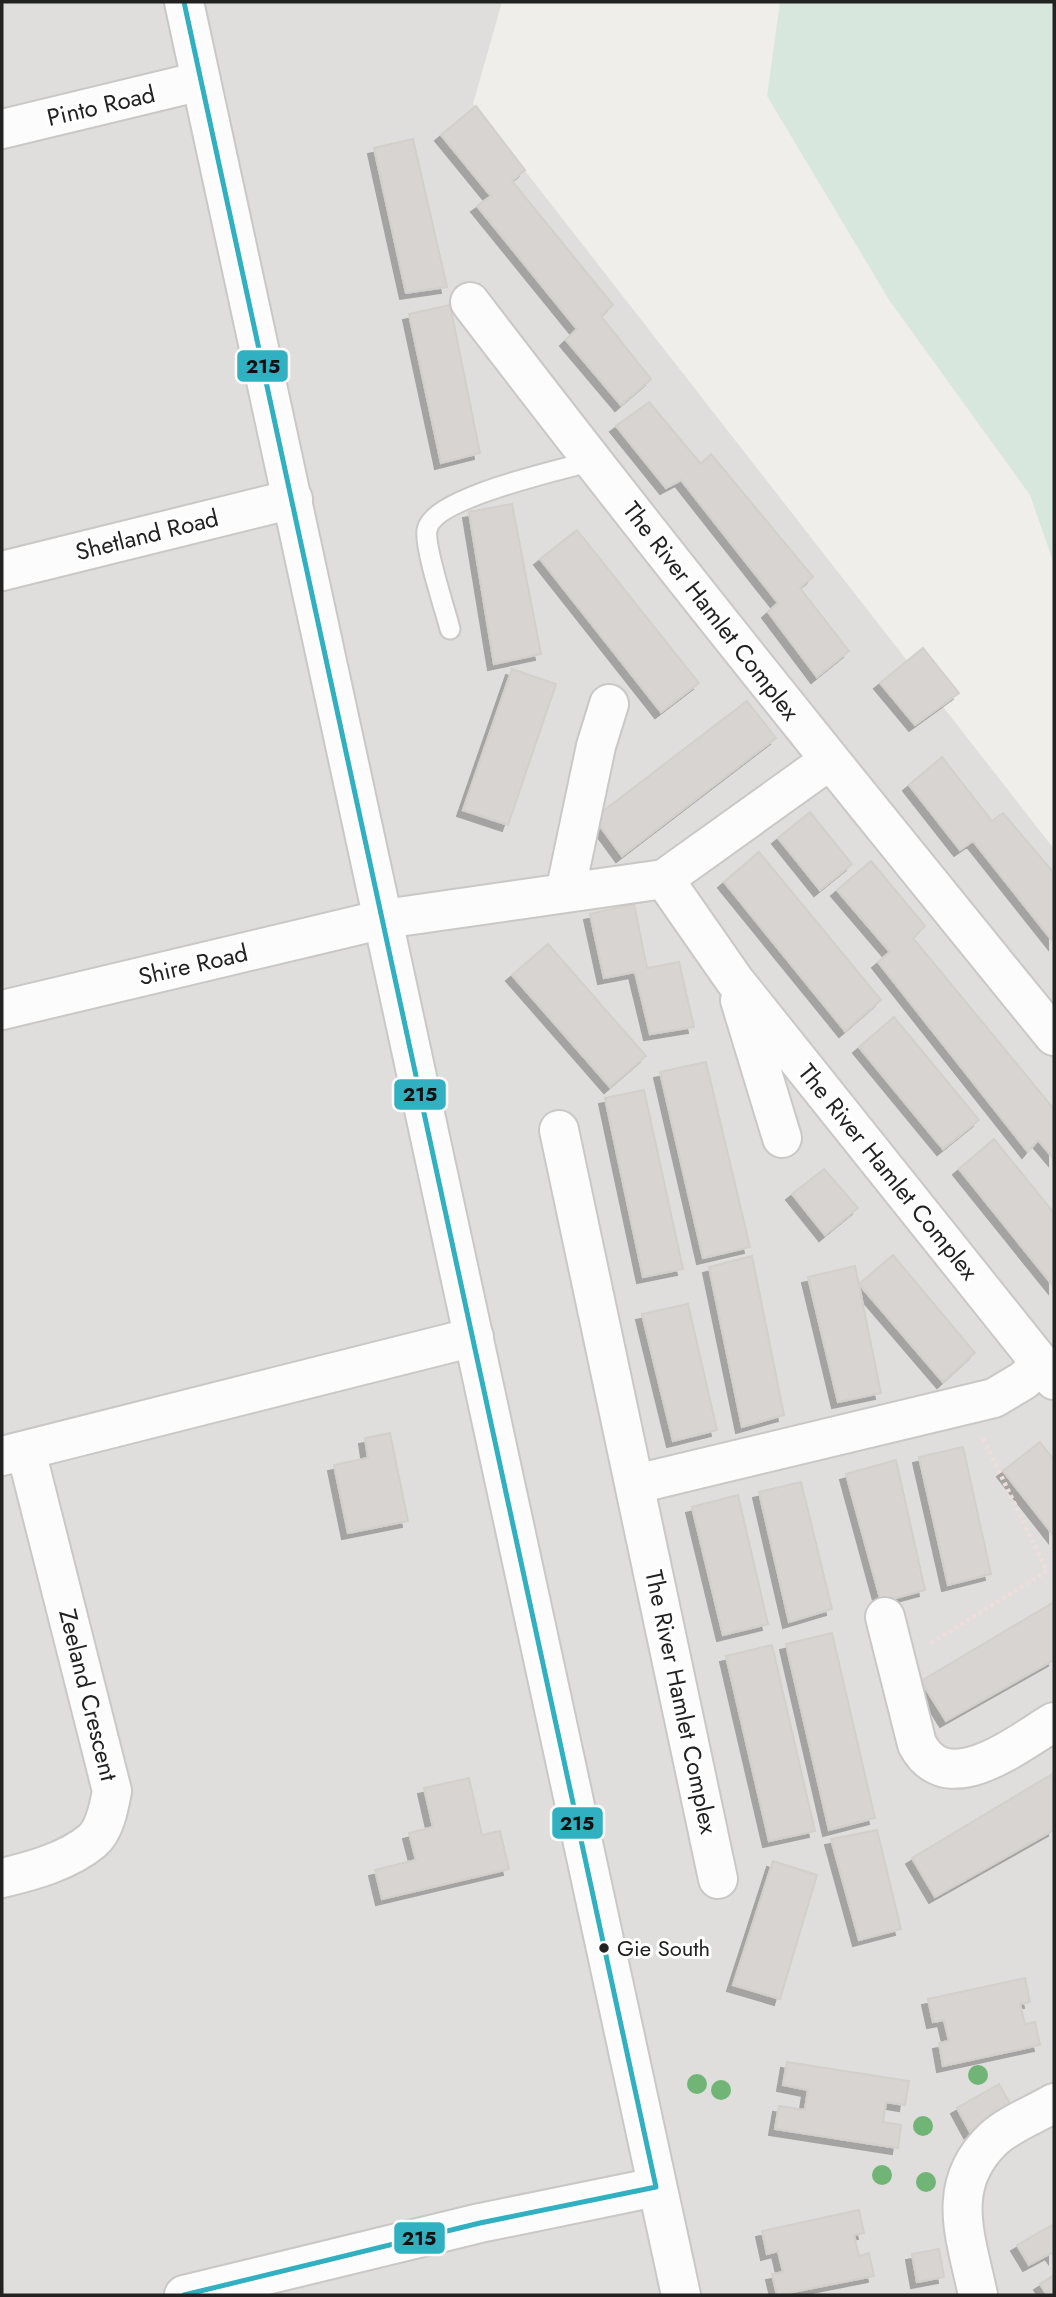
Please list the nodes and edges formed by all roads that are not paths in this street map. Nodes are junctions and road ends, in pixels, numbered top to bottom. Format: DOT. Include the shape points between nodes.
graph roads {
  1 [pos="184,2"];
  2 [pos="201,81"];
  3 [pos="2,129"];
  4 [pos="470,302"];
  5 [pos="592,461"];
  6 [pos="293,499"];
  7 [pos="2,571"];
  8 [pos="450,629"];
  9 [pos="609,704"];
  10 [pos="830,760"];
  11 [pos="664,879"];
  12 [pos="565,893"];
  13 [pos="384,919"];
  14 [pos="734,981"];
  15 [pos="2,1010"];
  16 [pos="1054,1036"];
  17 [pos="559,1130"];
  18 [pos="782,1138"];
  19 [pos="474,1337"];
  20 [pos="1047,1372"];
  21 [pos="14,1453"];
  22 [pos="636,1485"];
  23 [pos="885,1617"];
  24 [pos="1054,1722"];
  25 [pos="2,1878"];
  26 [pos="718,1879"];
  27 [pos="1054,2104"];
  28 [pos="656,2187"];
  29 [pos="184,2295"];
  30 [pos="681,2295"];
  31 [pos="978,2295"];
  1 -- 2 [label="street"];
  2 -- 3 [label="street, Pinto Road"];
  2 -- 6 [label="street"];
  4 -- 5 [label="street, The River Hamlet Complex"];
  5 -- 8 [label="lane" via="484,492 436,515 427,529"];
  5 -- 10 [label="street, The River Hamlet Complex"];
  6 -- 7 [label="street, Shetland Road"];
  6 -- 13 [label="street"];
  9 -- 12 [label="street"];
  10 -- 11 [label="street"];
  10 -- 16 [label="street, The River Hamlet Complex"];
  11 -- 12 [label="street"];
  11 -- 14 [label="street, The River Hamlet Complex"];
  12 -- 13 [label="street"];
  13 -- 15 [label="street, Shire Road"];
  13 -- 19 [label="street"];
  14 -- 18 [label="street, The River Hamlet Complex"];
  14 -- 20 [label="street, The River Hamlet Complex"];
  17 -- 22 [label="street, The River Hamlet Complex"];
  19 -- 21 [label="street, Zeeland Crescent"];
  19 -- 28 [label="street"];
  20 -- 22 [label="street, The River Hamlet Complex" via="967,1405"];
  21 -- 25 [label="street, Zeeland Crescent" via="112,1791 94,1840 54,1862"];
  22 -- 26 [label="street, The River Hamlet Complex"];
  23 -- 24 [label="street" via="917,1744 929,1761 941,1768 972,1767"];
  27 -- 31 [label="street" via="995,2137 972,2165 961,2214"];
  28 -- 29 [label="street" via="480,2223"];
  28 -- 30 [label="street"];
}
